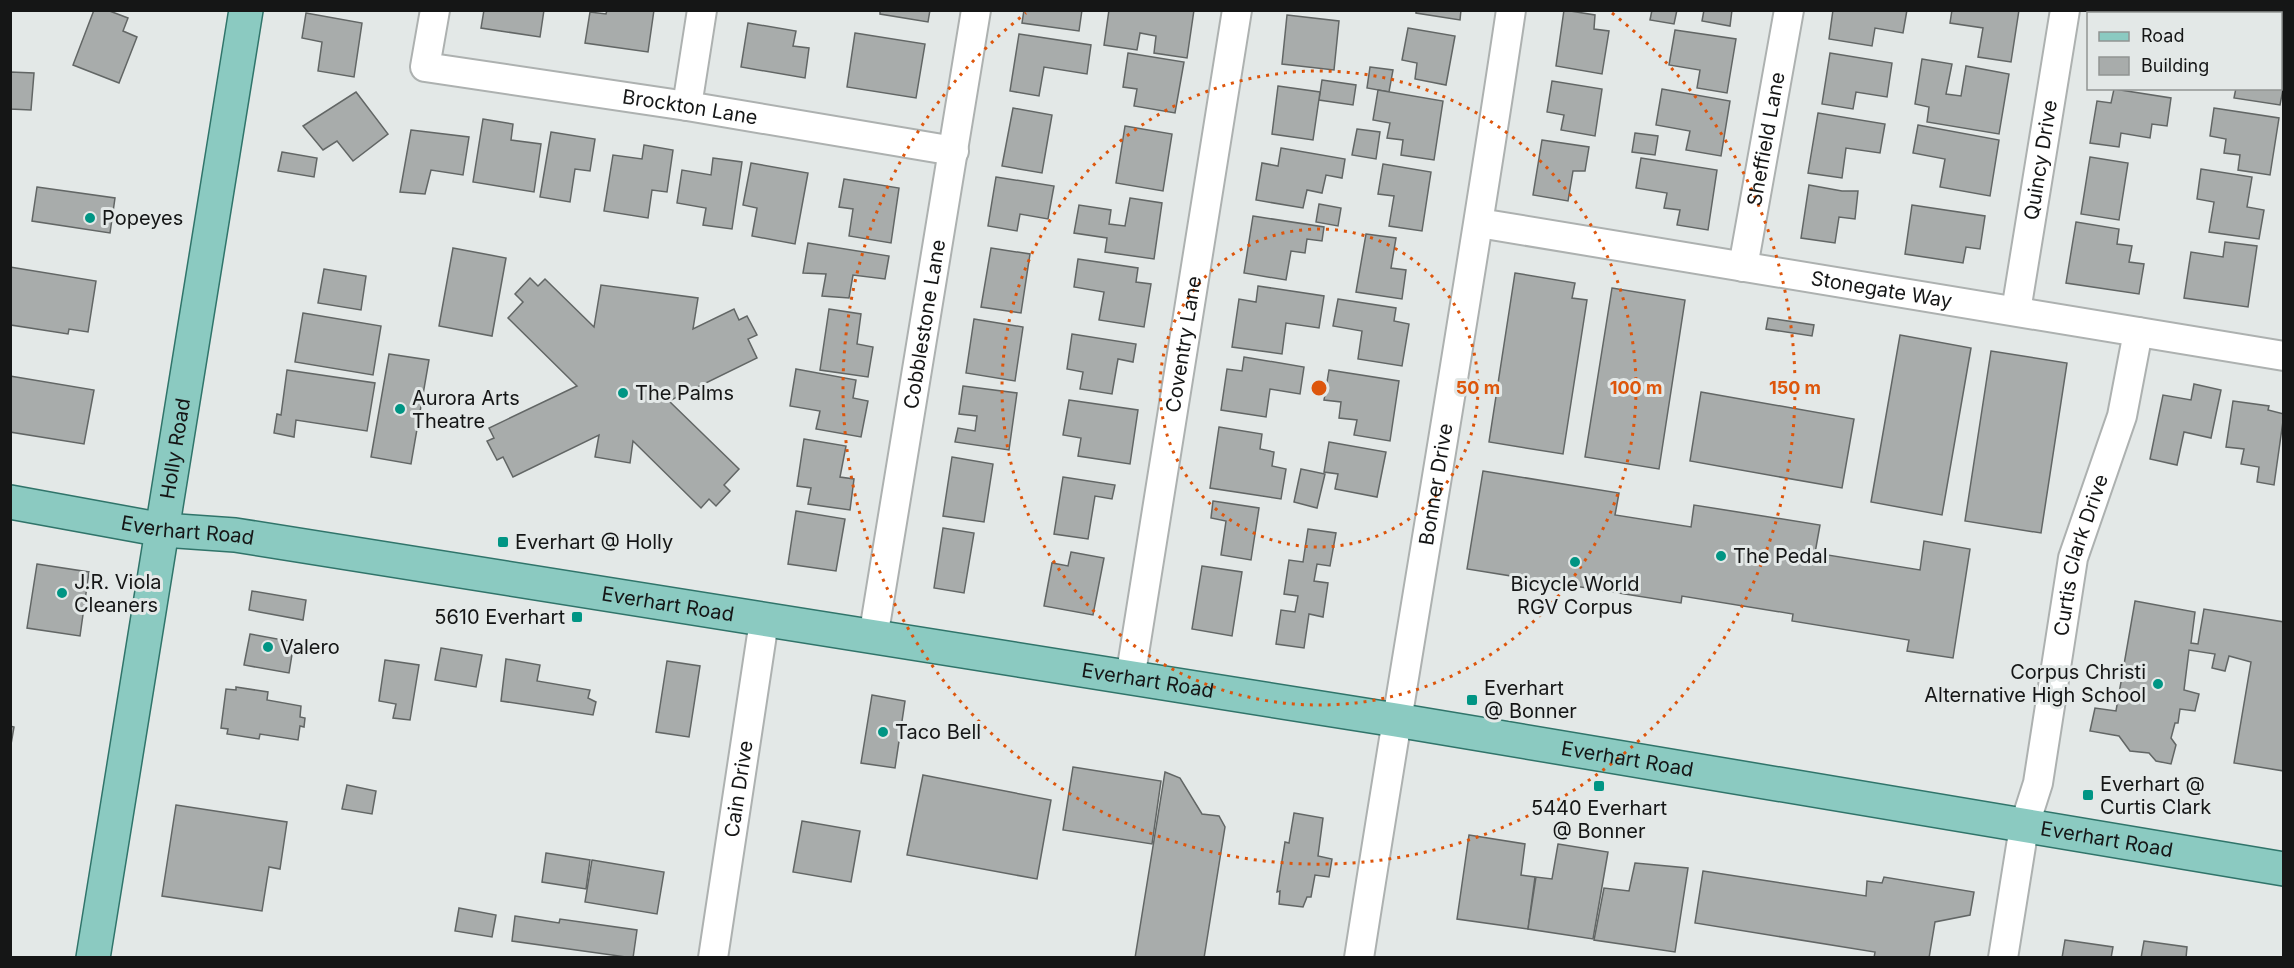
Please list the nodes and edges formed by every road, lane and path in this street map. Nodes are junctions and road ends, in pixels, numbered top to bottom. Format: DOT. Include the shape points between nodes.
graph roads {
  1 [pos="246,10"];
  2 [pos="435,10"];
  3 [pos="702,10"];
  4 [pos="976,10"];
  5 [pos="1237,10"];
  6 [pos="1511,10"];
  7 [pos="1789,10"];
  8 [pos="2065,10"];
  9 [pos="687,106"];
  10 [pos="954,151"];
  11 [pos="1479,224"];
  12 [pos="1743,267"];
  13 [pos="2016,311"];
  14 [pos="2138,332"];
  15 [pos="2283,356"];
  16 [pos="10,502"];
  17 [pos="163,530"];
  18 [pos="764,621"];
  19 [pos="873,638"];
  20 [pos="1130,679"];
  21 [pos="1396,720"];
  22 [pos="2024,827"];
  23 [pos="2283,869"];
  24 [pos="93,957"];
  25 [pos="713,957"];
  26 [pos="1359,957"];
  27 [pos="2003,957"];
  1 -- 17 [label="main road, Holly Road"];
  2 -- 9 [label="street, Brockton Lane" via="425,68"];
  3 -- 9 [label="street"];
  4 -- 10 [label="street, Cobblestone Lane"];
  5 -- 20 [label="street, Coventry Lane"];
  6 -- 11 [label="street, Bonner Drive"];
  7 -- 12 [label="street, Sheffield Lane"];
  8 -- 13 [label="street, Quincy Drive"];
  9 -- 10 [label="street, Brockton Lane"];
  10 -- 19 [label="street, Cobblestone Lane"];
  11 -- 12 [label="street, Stonegate Way"];
  11 -- 21 [label="street, Bonner Drive"];
  12 -- 13 [label="street, Stonegate Way"];
  13 -- 14 [label="street, Stonegate Way"];
  14 -- 15 [label="street, Stonegate Way"];
  14 -- 22 [label="street, Curtis Clark Drive" via="2122,416 2073,558 2038,783"];
  16 -- 17 [label="main road, Everhart Road"];
  17 -- 18 [label="main road, Everhart Road" via="236,535"];
  17 -- 24 [label="main road, Holly Road"];
  18 -- 19 [label="main road, Everhart Road"];
  18 -- 25 [label="street, Cain Drive"];
  19 -- 20 [label="main road, Everhart Road"];
  20 -- 21 [label="main road, Everhart Road"];
  21 -- 22 [label="main road, Everhart Road"];
  21 -- 26 [label="street, Bonner Drive"];
  22 -- 23 [label="main road, Everhart Road"];
  22 -- 27 [label="street, Curtis Clark Drive"];
}
